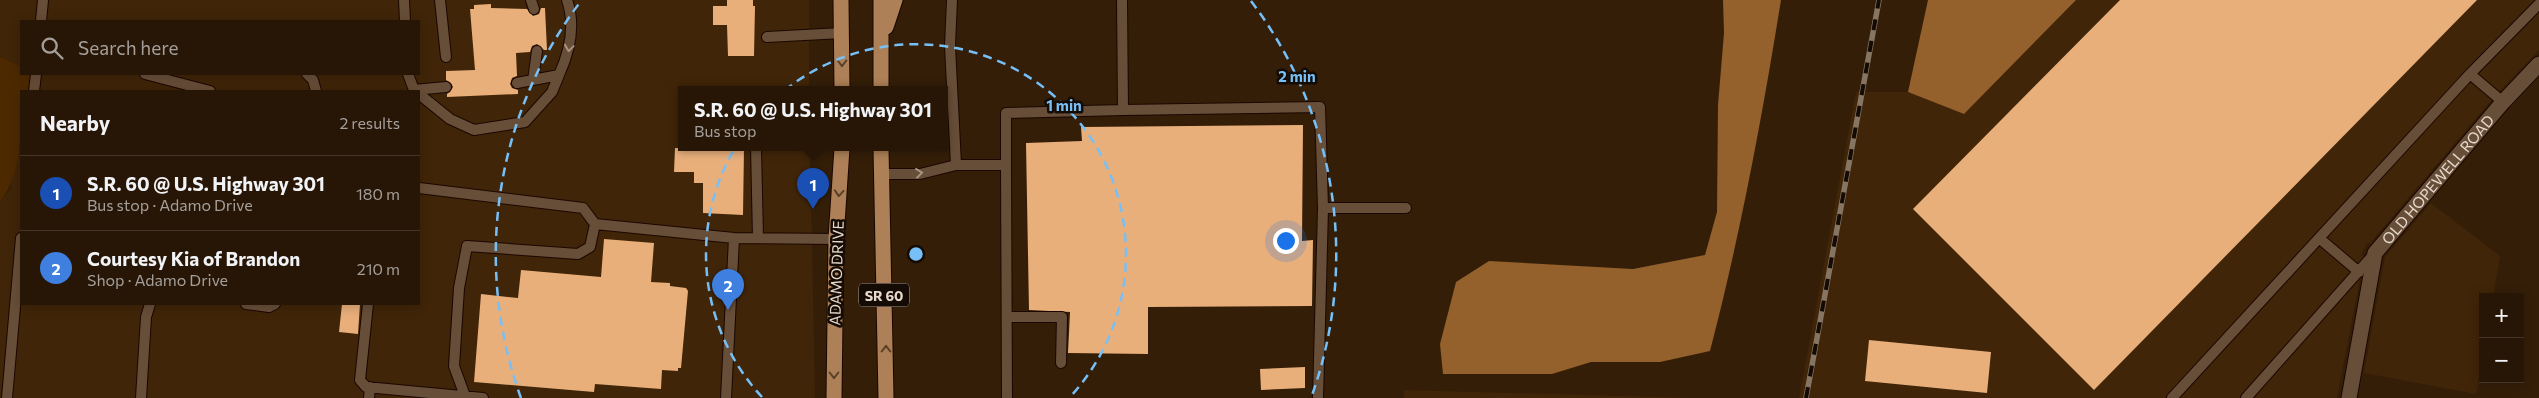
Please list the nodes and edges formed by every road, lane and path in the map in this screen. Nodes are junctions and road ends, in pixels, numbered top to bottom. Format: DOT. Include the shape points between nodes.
graph roads {
  1 [pos="42,0"];
  2 [pos="404,0"];
  3 [pos="440,0"];
  4 [pos="567,0"];
  5 [pos="841,0"];
  6 [pos="881,0"];
  7 [pos="895,0"];
  8 [pos="952,0"];
  9 [pos="1122,0"];
  10 [pos="2539,4"];
  11 [pos="41,20"];
  12 [pos="405,20"];
  13 [pos="842,33"];
  14 [pos="767,37"];
  15 [pos="881,41"];
  16 [pos="537,51"];
  17 [pos="446,57"];
  18 [pos="2539,64"];
  19 [pos="2470,74"];
  20 [pos="36,75"];
  21 [pos="149,75"];
  22 [pos="308,75"];
  23 [pos="408,75"];
  24 [pos="559,75"];
  25 [pos="533,80"];
  26 [pos="517,83"];
  27 [pos="842,86"];
  28 [pos="881,86"];
  29 [pos="446,87"];
  30 [pos="34,90"];
  31 [pos="206,90"];
  32 [pos="316,90"];
  33 [pos="415,90"];
  34 [pos="420,91"];
  35 [pos="420,95"];
  36 [pos="2503,102"];
  37 [pos="1123,110"];
  38 [pos="756,151"];
  39 [pos="842,151"];
  40 [pos="882,151"];
  41 [pos="956,165"];
  42 [pos="1006,165"];
  43 [pos="882,174"];
  44 [pos="420,188"];
  45 [pos="1323,208"];
  46 [pos="1406,208"];
  47 [pos="595,224"];
  48 [pos="734,238"];
  49 [pos="758,238"];
  50 [pos="2319,238"];
  51 [pos="836,239"];
  52 [pos="20,249"];
  53 [pos="2375,253"];
  54 [pos="2358,272"];
  55 [pos="150,305"];
  56 [pos="254,305"];
  57 [pos="273,305"];
  58 [pos="368,305"];
  59 [pos="1007,317"];
  60 [pos="1061,363"];
  61 [pos="369,393"];
  62 [pos="465,396"];
  63 [pos="7,398"];
  64 [pos="142,398"];
  65 [pos="483,398"];
  66 [pos="726,398"];
  67 [pos="834,398"];
  68 [pos="886,398"];
  69 [pos="1007,398"];
  70 [pos="1318,398"];
  71 [pos="2172,398"];
  72 [pos="2246,398"];
  73 [pos="2349,398"];
  1 -- 11 [label="lane"];
  2 -- 12 [label="lane"];
  3 -- 17 [label="lane"];
  4 -- 24 [label="lane, one-way" via="573,17 568,56"];
  5 -- 13 [label="main road"];
  6 -- 15 [label="main road"];
  7 -- 15 [label="main road"];
  8 -- 41 [label="lane" via="950,46"];
  9 -- 37 [label="lane"];
  10 -- 19 [label="lane"];
  13 -- 14 [label="lane"];
  13 -- 27 [label="main road, one-way"];
  15 -- 28 [label="main road"];
  16 -- 25 [label="lane"];
  18 -- 36 [label="street, OLD HOPEWELL ROAD"];
  19 -- 36 [label="lane"];
  19 -- 50 [label="lane"];
  20 -- 30 [label="lane"];
  21 -- 31 [label="lane"];
  22 -- 32 [label="lane"];
  23 -- 33 [label="lane"];
  24 -- 25 [label="lane"];
  24 -- 35 [label="lane" via="552,92 525,122 474,130 450,119"];
  25 -- 26 [label="lane"];
  29 -- 34 [label="lane"];
  36 -- 53 [label="street, OLD HOPEWELL ROAD"];
  37 -- 42 [label="lane" via="1006,113"];
  37 -- 45 [label="lane" via="1320,107"];
  38 -- 49 [label="lane"];
  39 -- 51 [label="main road, ADAMO DRIVE, one-way"];
  40 -- 43 [label="main road, SR 60"];
  41 -- 42 [label="lane"];
  43 -- 41 [label="lane, one-way" via="920,174"];
  42 -- 59 [label="lane"];
  68 -- 43 [label="main road, SR 60, one-way"];
  44 -- 47 [label="lane" via="583,208"];
  45 -- 46 [label="lane"];
  45 -- 70 [label="lane"];
  47 -- 48 [label="lane"];
  47 -- 62 [label="lane" via="590,247 578,254 467,246 459,288 454,366"];
  48 -- 49 [label="lane"];
  48 -- 66 [label="lane"];
  49 -- 51 [label="lane"];
  50 -- 54 [label="lane"];
  50 -- 71 [label="lane"];
  51 -- 67 [label="main road, ADAMO DRIVE, one-way"];
  52 -- 63 [label="lane"];
  53 -- 54 [label="lane"];
  53 -- 73 [label="street, OLD HOPEWELL ROAD"];
  54 -- 72 [label="lane"];
  55 -- 64 [label="lane" via="146,317"];
  56 -- 57 [label="lane"];
  58 -- 61 [label="lane" via="360,380"];
  59 -- 60 [label="lane" via="1062,317"];
  59 -- 69 [label="lane"];
  61 -- 62 [label="lane"];
  62 -- 65 [label="lane"];
}
